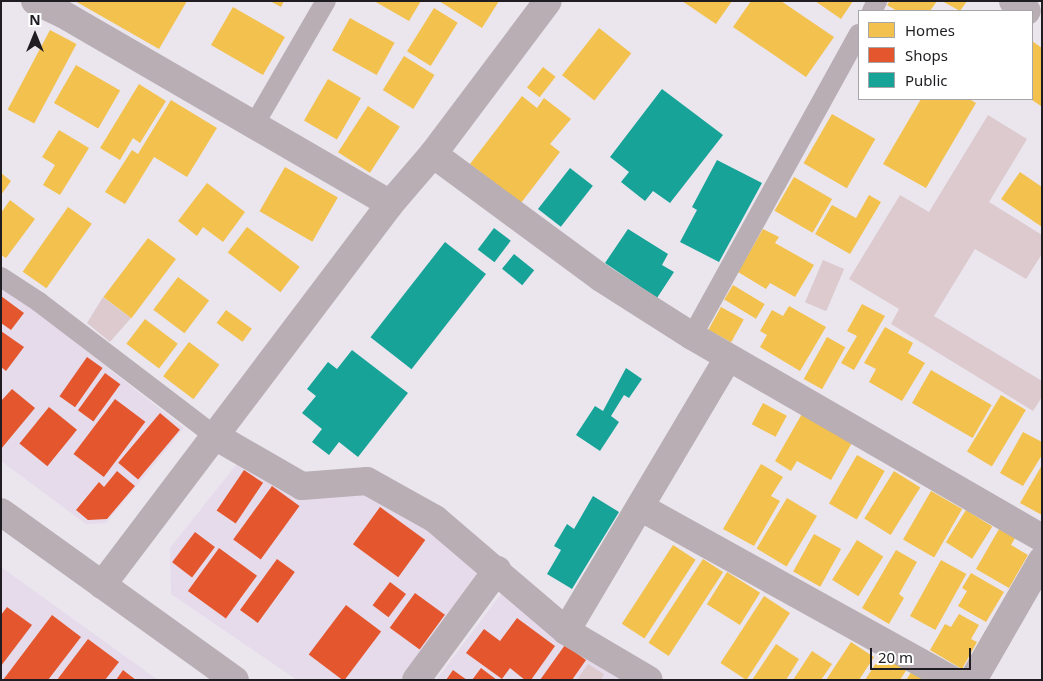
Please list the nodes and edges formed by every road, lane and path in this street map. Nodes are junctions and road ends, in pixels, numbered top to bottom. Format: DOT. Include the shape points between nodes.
graph roads {
  1 [pos="35,1"];
  2 [pos="326,1"];
  3 [pos="548,1"];
  4 [pos="1013,1"];
  5 [pos="1026,10"];
  6 [pos="858,36"];
  7 [pos="254,125"];
  8 [pos="433,154"];
  9 [pos="390,204"];
  10 [pos="1,277"];
  11 [pos="692,336"];
  12 [pos="728,358"];
  13 [pos="215,436"];
  14 [pos="640,507"];
  15 [pos="1,512"];
  16 [pos="1042,538"];
  17 [pos="1042,560"];
  18 [pos="497,570"];
  19 [pos="102,586"];
  20 [pos="566,631"];
  21 [pos="235,680"];
  22 [pos="416,680"];
  23 [pos="648,680"];
  24 [pos="952,680"];
  25 [pos="973,680"];
  1 -- 7 [label="street" via="62,12"];
  2 -- 7 [label="lane"];
  3 -- 8 [label="street"];
  4 -- 5 [label="street"];
  6 -- 11 [label="lane"];
  7 -- 9 [label="street"];
  8 -- 9 [label="street"];
  8 -- 11 [label="street" via="601,278"];
  9 -- 13 [label="street"];
  10 -- 13 [label="lane" via="39,302"];
  11 -- 12 [label="street"];
  12 -- 14 [label="street"];
  12 -- 16 [label="street"];
  13 -- 18 [label="street" via="302,486 367,481 435,519"];
  13 -- 19 [label="street"];
  14 -- 20 [label="street"];
  14 -- 24 [label="street"];
  15 -- 19 [label="street"];
  17 -- 25 [label="street"];
  18 -- 20 [label="street"];
  18 -- 22 [label="street"];
  19 -- 21 [label="street"];
  20 -- 23 [label="street"];
}
